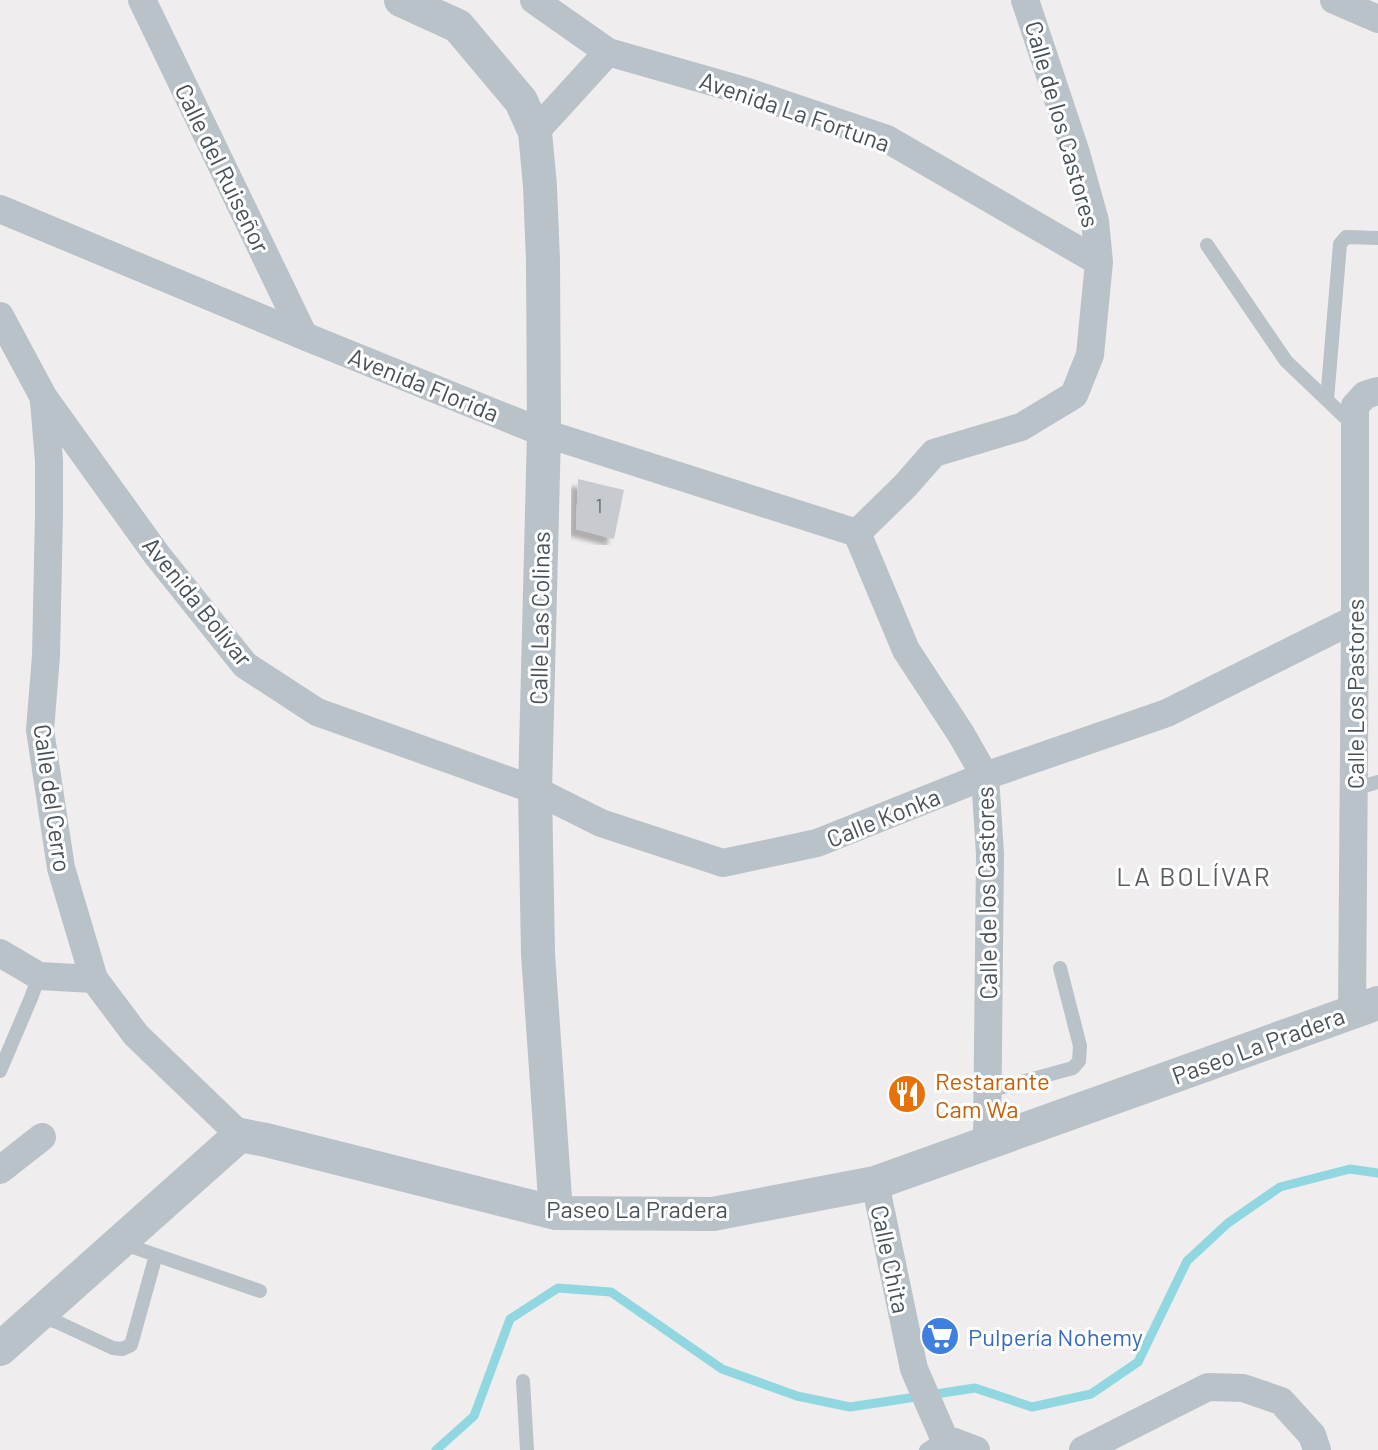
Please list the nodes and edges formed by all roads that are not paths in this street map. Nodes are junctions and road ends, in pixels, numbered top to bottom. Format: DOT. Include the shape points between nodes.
graph roads {
  1 [pos="142,0"];
  2 [pos="401,0"];
  3 [pos="534,0"];
  4 [pos="1025,0"];
  5 [pos="1334,0"];
  6 [pos="1378,19"];
  7 [pos="608,52"];
  8 [pos="535,132"];
  9 [pos="0,209"];
  10 [pos="1378,238"];
  11 [pos="1207,245"];
  12 [pos="1099,262"];
  13 [pos="0,316"];
  14 [pos="304,336"];
  15 [pos="1378,391"];
  16 [pos="44,398"];
  17 [pos="1327,400"];
  18 [pos="1356,427"];
  19 [pos="544,433"];
  20 [pos="857,533"];
  21 [pos="1355,619"];
  22 [pos="985,776"];
  23 [pos="1366,786"];
  24 [pos="535,790"];
  25 [pos="0,953"];
  26 [pos="1060,968"];
  27 [pos="39,976"];
  28 [pos="94,979"];
  29 [pos="1365,1007"];
  30 [pos="0,1071"];
  31 [pos="988,1091"];
  32 [pos="240,1135"];
  33 [pos="42,1137"];
  34 [pos="987,1143"];
  35 [pos="0,1170"];
  36 [pos="875,1183"];
  37 [pos="556,1213"];
  38 [pos="120,1242"];
  39 [pos="156,1255"];
  40 [pos="260,1291"];
  41 [pos="37,1316"];
  42 [pos="0,1349"];
  43 [pos="523,1381"];
  44 [pos="935,1436"];
  45 [pos="527,1450"];
  46 [pos="976,1450"];
  47 [pos="1083,1450"];
  48 [pos="1317,1450"];
  1 -- 14 [label="street, Calle del Ruiseñor"];
  2 -- 8 [label="street" via="458,26 521,101"];
  3 -- 7 [label="street, Avenida La Fortuna"];
  4 -- 12 [label="street, Calle de los Castores" via="1076,153 1095,221"];
  5 -- 6 [label="street"];
  7 -- 8 [label="street"];
  7 -- 12 [label="street, Avenida La Fortuna" via="887,139"];
  8 -- 19 [label="street, Calle Las Colinas" via="543,261"];
  9 -- 14 [label="street, Avenida Florida"];
  10 -- 17 [label="lane" via="1346,237 1340,244"];
  11 -- 17 [label="lane" via="1286,361"];
  12 -- 20 [label="street, Calle de los Castores" via="1090,355 1074,395 1021,427 934,453"];
  13 -- 16 [label="street, Avenida Bolívar"];
  14 -- 19 [label="street, Avenida Florida"];
  15 -- 18 [label="street, Calle Los Pastores" via="1355,406"];
  16 -- 24 [label="street, Avenida Bolívar" via="157,555 245,665 317,712"];
  16 -- 28 [label="street, Calle del Cerro" via="49,513 40,730 61,868"];
  17 -- 18 [label="lane"];
  18 -- 21 [label="street, Calle Los Pastores"];
  19 -- 20 [label="street, Avenida Florida"];
  19 -- 24 [label="street, Calle Las Colinas"];
  20 -- 22 [label="street, Calle de los Castores" via="906,650"];
  21 -- 22 [label="street, Calle Konka" via="1167,713"];
  21 -- 23 [label="street, Calle Los Pastores"];
  22 -- 24 [label="street, Calle Konka" via="817,843 723,863 601,823"];
  22 -- 31 [label="street, Calle de los Castores" via="990,854"];
  23 -- 29 [label="street, Calle Los Pastores"];
  24 -- 37 [label="street, Calle Las Colinas" via="538,954"];
  25 -- 27 [label="street"];
  26 -- 31 [label="lane" via="1079,1061 1073,1068"];
  27 -- 28 [label="street"];
  27 -- 30 [label="lane"];
  28 -- 32 [label="street, Calle del Cerro" via="136,1035"];
  29 -- 34 [label="street, Paseo La Pradera"];
  31 -- 34 [label="street, Calle de los Castores"];
  32 -- 37 [label="street, Paseo La Pradera"];
  32 -- 38 [label="street"];
  33 -- 35 [label="street"];
  34 -- 36 [label="street, Paseo La Pradera"];
  36 -- 37 [label="street, Paseo La Pradera" via="713,1214"];
  36 -- 44 [label="street, Calle Chita" via="914,1369"];
  38 -- 39 [label="lane"];
  38 -- 41 [label="street"];
  39 -- 40 [label="lane"];
  39 -- 41 [label="lane" via="131,1345 113,1348"];
  41 -- 42 [label="street"];
  43 -- 45 [label="lane"];
  44 -- 46 [label="street, Calle Chita"];
  47 -- 48 [label="street" via="1208,1387 1243,1388 1281,1401 1312,1435"];
}
